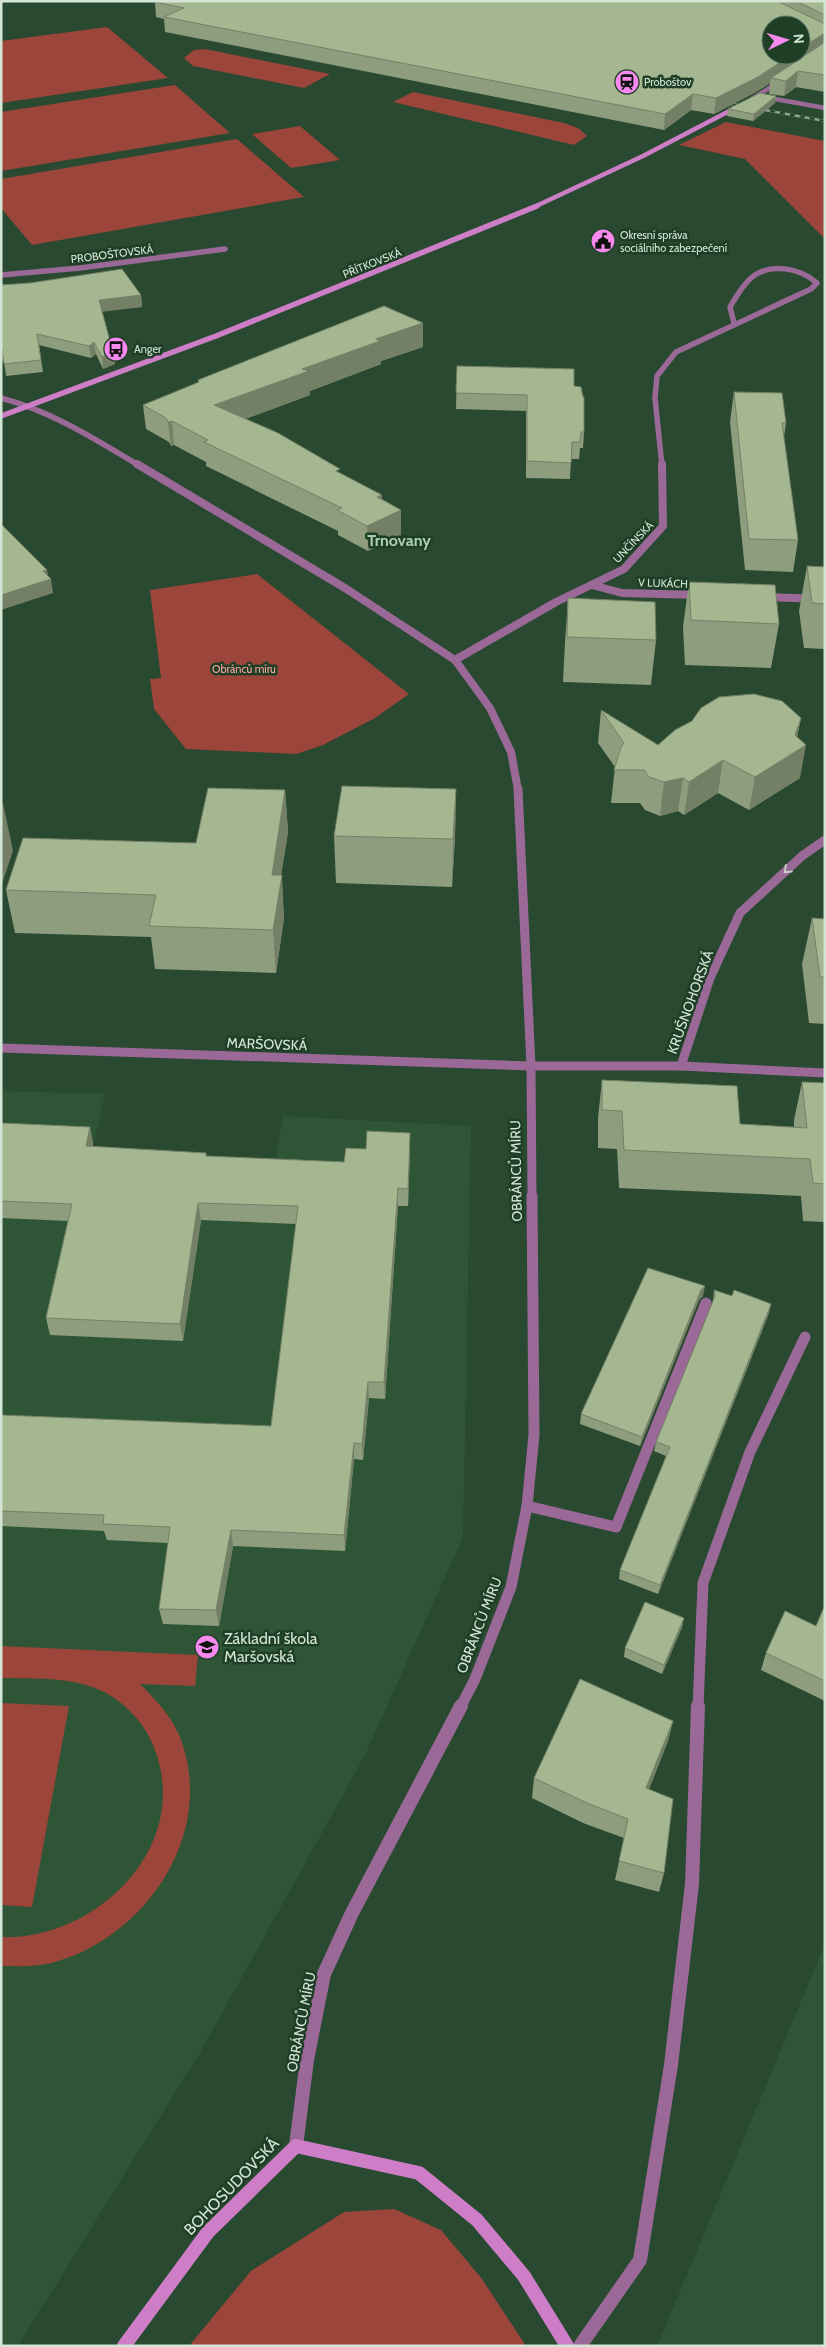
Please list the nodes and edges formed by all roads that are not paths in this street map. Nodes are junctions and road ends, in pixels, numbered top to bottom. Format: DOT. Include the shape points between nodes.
graph roads {
  1 [pos="789,76"];
  2 [pos="758,96"];
  3 [pos="825,108"];
  4 [pos="225,249"];
  5 [pos="1,276"];
  6 [pos="734,323"];
  7 [pos="1,398"];
  8 [pos="31,406"];
  9 [pos="1,416"];
  10 [pos="592,585"];
  11 [pos="710,596"];
  12 [pos="750,597"];
  13 [pos="825,599"];
  14 [pos="455,660"];
  15 [pos="825,840"];
  16 [pos="1,1048"];
  17 [pos="531,1066"];
  18 [pos="682,1066"];
  19 [pos="825,1073"];
  20 [pos="706,1303"];
  21 [pos="805,1337"];
  22 [pos="527,1506"];
  23 [pos="296,2146"];
  24 [pos="124,2346"];
  25 [pos="566,2346"];
  26 [pos="580,2346"];
  1 -- 2 [label="street"];
  2 -- 3 [label="street"];
  2 -- 8 [label="street, PŘÍTKOVSKÁ" via="596,177 422,254"];
  4 -- 5 [label="street, PROBOŠTOVSKÁ"];
  6 -- 6 [label="street, UNČÍNSKÁ" via="811,289 817,283 804,273 784,270 756,275 744,285 730,308"];
  6 -- 10 [label="street, UNČÍNSKÁ" via="676,352 657,376 655,398 663,478 663,526 624,569"];
  7 -- 8 [label="street, OBRÁNCŮ MÍRU"];
  8 -- 9 [label="street, PŘÍTKOVSKÁ"];
  8 -- 14 [label="street, OBRÁNCŮ MÍRU" via="93,438 345,588"];
  10 -- 11 [label="street, V LUKÁCH" via="622,593"];
  10 -- 14 [label="street, UNČÍNSKÁ"];
  12 -- 13 [label="street"];
  14 -- 17 [label="street, OBRÁNCŮ MÍRU" via="490,708 510,752 520,798"];
  15 -- 18 [label="street, KRUŠNOHORSKÁ, one-way" via="802,856 740,913 706,989"];
  16 -- 17 [label="street, MARŠOVSKÁ"];
  17 -- 18 [label="street, KRUŠNOHORSKÁ"];
  17 -- 22 [label="street, OBRÁNCŮ MÍRU" via="534,1435"];
  18 -- 19 [label="street, KRUŠNOHORSKÁ"];
  20 -- 22 [label="street" via="616,1526"];
  21 -- 26 [label="street" via="750,1452 703,1583 692,1884 671,2065 640,2260"];
  22 -- 23 [label="street, OBRÁNCŮ MÍRU" via="511,1588 475,1679 352,1912 324,1974 307,2060"];
  23 -- 24 [label="street, BOHOSUDOVSKÁ" via="208,2232"];
  23 -- 25 [label="street, BOHOSUDOVSKÁ" via="419,2173 477,2220 524,2276"];
}
